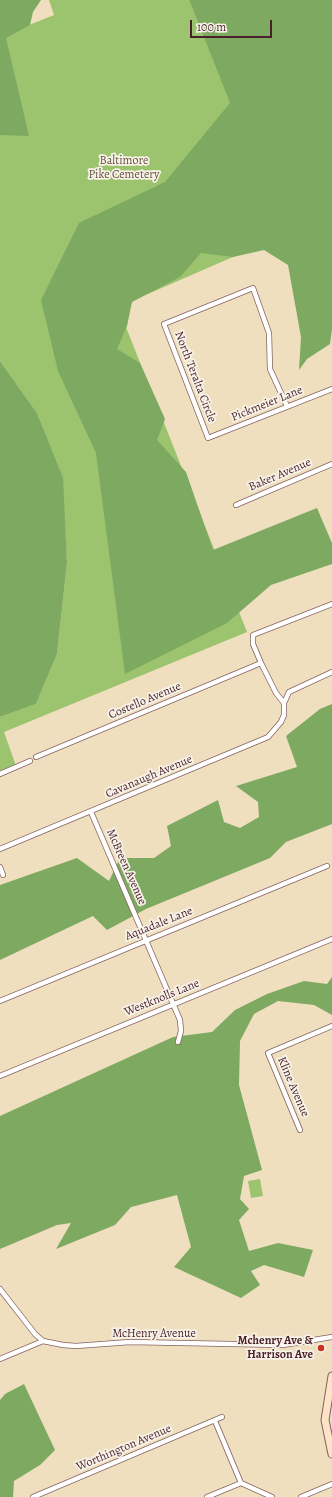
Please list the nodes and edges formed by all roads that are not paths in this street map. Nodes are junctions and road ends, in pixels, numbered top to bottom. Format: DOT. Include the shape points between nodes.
graph roads {
  1 [pos="332,389"];
  2 [pos="287,406"];
  3 [pos="208,438"];
  4 [pos="332,464"];
  5 [pos="236,505"];
  6 [pos="332,604"];
  7 [pos="261,662"];
  8 [pos="332,672"];
  9 [pos="284,703"];
  10 [pos="36,757"];
  11 [pos="30,761"];
  12 [pos="0,774"];
  13 [pos="92,812"];
  14 [pos="0,849"];
  15 [pos="326,866"];
  16 [pos="0,867"];
  17 [pos="3,874"];
  18 [pos="332,939"];
  19 [pos="147,940"];
  20 [pos="0,1001"];
  21 [pos="173,1004"];
  22 [pos="332,1026"];
  23 [pos="178,1042"];
  24 [pos="0,1076"];
  25 [pos="300,1130"];
  26 [pos="0,1289"];
  27 [pos="332,1337"];
  28 [pos="43,1341"];
  29 [pos="0,1359"];
  30 [pos="332,1376"];
  31 [pos="222,1417"];
  32 [pos="215,1421"];
  33 [pos="332,1454"];
  34 [pos="241,1483"];
  35 [pos="332,1484"];
  36 [pos="33,1497"];
  37 [pos="207,1497"];
  38 [pos="272,1497"];
  39 [pos="301,1497"];
  1 -- 2 [label="street, Pickmeier Lane"];
  2 -- 3 [label="street, Pickmeier Lane"];
  2 -- 3 [label="street, North Teralta Circle" via="270,369 269,333 253,288 164,324"];
  4 -- 5 [label="street, Baker Avenue"];
  6 -- 7 [label="street" via="253,635 253,644"];
  7 -- 9 [label="street" via="276,693"];
  7 -- 10 [label="street, Costello Avenue"];
  8 -- 9 [label="street" via="289,692"];
  9 -- 13 [label="street, Cavanaugh Avenue" via="281,722 268,737"];
  11 -- 12 [label="street"];
  13 -- 14 [label="street, Cavanaugh Avenue"];
  13 -- 19 [label="street, McBreen Avenue"];
  15 -- 19 [label="street, Aquadale Lane"];
  16 -- 17 [label="street"];
  18 -- 21 [label="street, Westknolls Lane"];
  19 -- 20 [label="street, Aquadale Lane"];
  19 -- 21 [label="street, McBreen Avenue"];
  21 -- 23 [label="street, McBreen Avenue" via="181,1026"];
  21 -- 24 [label="street, Westknolls Lane"];
  22 -- 25 [label="street, Kline Avenue" via="268,1053"];
  26 -- 28 [label="street" via="28,1327"];
  27 -- 28 [label="street, McHenry Avenue" via="276,1345 130,1342 76,1346"];
  28 -- 29 [label="street"];
  30 -- 33 [label="main road" via="325,1420"];
  31 -- 32 [label="street, Worthington Avenue"];
  32 -- 34 [label="street"];
  32 -- 36 [label="street, Worthington Avenue"];
  34 -- 37 [label="street"];
  34 -- 38 [label="street"];
  35 -- 39 [label="street"];
}
